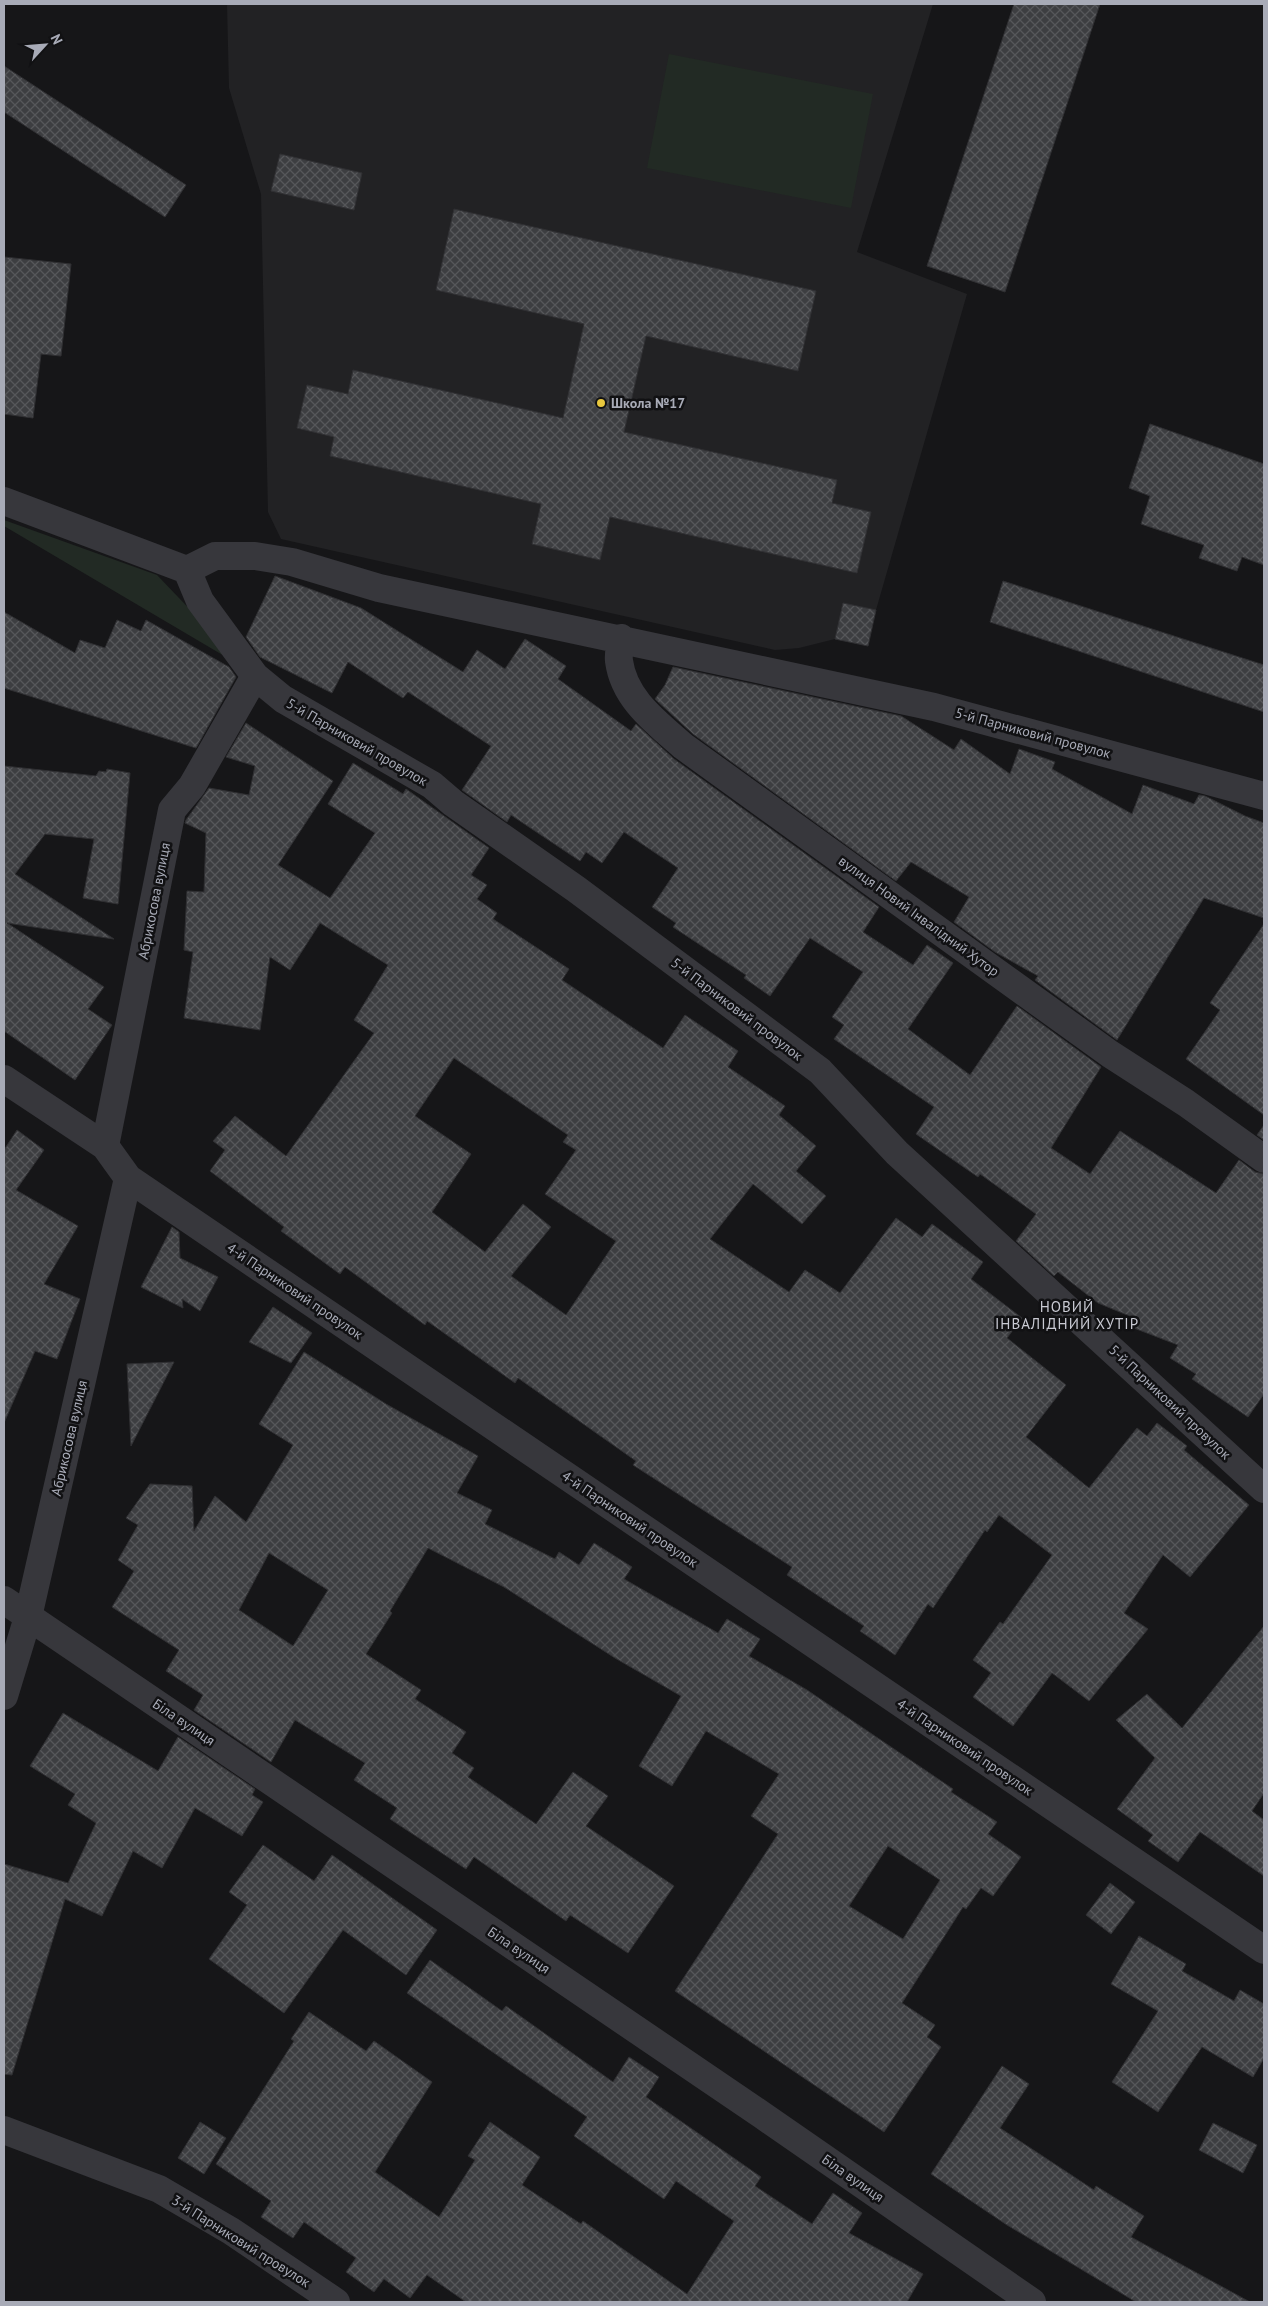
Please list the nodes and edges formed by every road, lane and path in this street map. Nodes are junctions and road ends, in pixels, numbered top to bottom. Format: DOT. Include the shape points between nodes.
graph roads {
  1 [pos="4,501"];
  2 [pos="187,570"];
  3 [pos="621,638"];
  4 [pos="255,676"];
  5 [pos="1264,796"];
  6 [pos="4,1079"];
  7 [pos="106,1146"];
  8 [pos="1264,1159"];
  9 [pos="128,1178"];
  10 [pos="1264,1489"];
  11 [pos="4,1600"];
  12 [pos="28,1617"];
  13 [pos="4,1696"];
  14 [pos="1264,1950"];
  15 [pos="4,2130"];
  16 [pos="336,2302"];
  17 [pos="1032,2302"];
  1 -- 2 [label="street"];
  2 -- 3 [label="street, 5-й Парниковий провулок" via="215,556 255,556 292,562 380,588"];
  2 -- 4 [label="street, 5-й Парниковий провулок" via="200,601"];
  3 -- 5 [label="street, 5-й Парниковий провулок" via="934,706"];
  3 -- 8 [label="street, вулиця Новий Інвалідний Хутор" via="618,660 624,683 642,710 683,746 1110,1054 1186,1102"];
  4 -- 7 [label="street, Абрикосова вулиця" via="192,786 172,810"];
  4 -- 10 [label="street, 5-й Парниковий провулок" via="283,699 432,785 820,1071 897,1153"];
  6 -- 7 [label="street, 4-й Парниковий провулок"];
  7 -- 9 [label="street, 4-й Парниковий провулок"];
  9 -- 12 [label="street, Абрикосова вулиця"];
  9 -- 14 [label="street, 4-й Парниковий провулок"];
  11 -- 12 [label="street, Біла вулиця"];
  12 -- 13 [label="street, Абрикосова вулиця"];
  12 -- 17 [label="street, Біла вулиця"];
  15 -- 16 [label="street, 3-й Парниковий провулок" via="158,2189 231,2231"];
}
